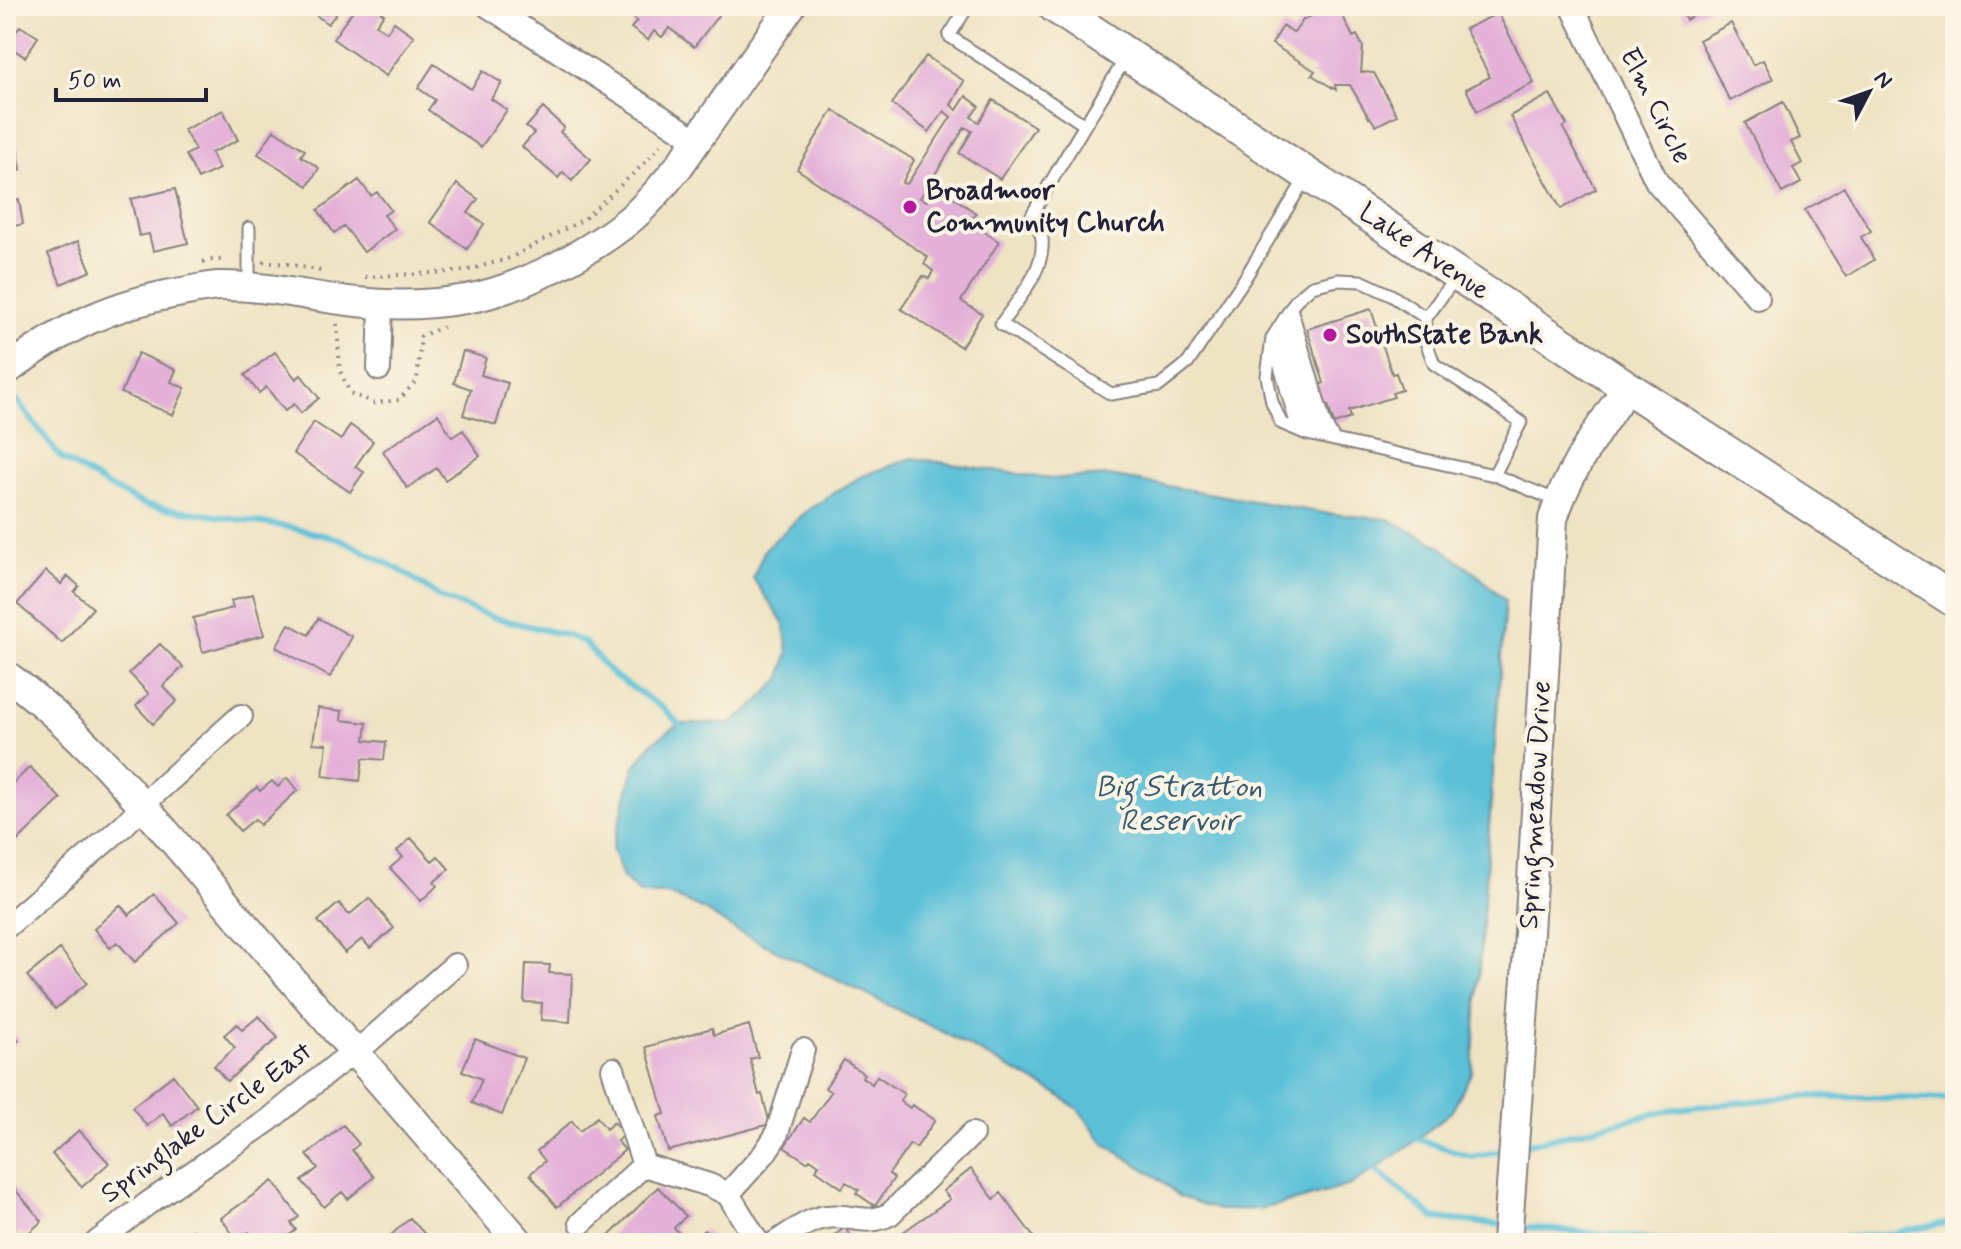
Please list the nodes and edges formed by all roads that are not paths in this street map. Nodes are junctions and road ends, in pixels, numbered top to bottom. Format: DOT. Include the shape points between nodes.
graph roads {
  1 [pos="488,6"];
  2 [pos="791,6"];
  3 [pos="968,6"];
  4 [pos="1054,6"];
  5 [pos="1572,6"];
  6 [pos="1127,55"];
  7 [pos="1085,125"];
  8 [pos="687,133"];
  9 [pos="1308,175"];
  10 [pos="249,228"];
  11 [pos="249,274"];
  12 [pos="1458,274"];
  13 [pos="1758,298"];
  14 [pos="381,304"];
  15 [pos="1426,318"];
  16 [pos="1281,323"];
  17 [pos="379,369"];
  18 [pos="6,371"];
  19 [pos="1627,387"];
  20 [pos="1310,434"];
  21 [pos="1334,440"];
  22 [pos="1494,475"];
  23 [pos="1558,501"];
  24 [pos="1955,601"];
  25 [pos="6,675"];
  26 [pos="241,716"];
  27 [pos="142,806"];
  28 [pos="6,927"];
  29 [pos="455,965"];
  30 [pos="803,1050"];
  31 [pos="354,1052"];
  32 [pos="613,1069"];
  33 [pos="972,1134"];
  34 [pos="644,1165"];
  35 [pos="728,1194"];
  36 [pos="581,1223"];
  37 [pos="96,1243"];
  38 [pos="520,1243"];
  39 [pos="758,1243"];
  40 [pos="775,1243"];
  41 [pos="1507,1243"];
  1 -- 8 [label="street"];
  2 -- 8 [label="street"];
  3 -- 7 [label="lane" via="949,36"];
  4 -- 6 [label="main road, Lake Avenue"];
  5 -- 13 [label="street, Elm Circle" via="1657,182"];
  6 -- 7 [label="lane"];
  6 -- 9 [label="main road, Lake Avenue"];
  7 -- 9 [label="lane" via="1032,215 1042,238 1039,260 1001,324 1111,394 1159,386 1188,363"];
  8 -- 14 [label="street" via="679,166 636,214 549,270 467,299"];
  9 -- 12 [label="main road, Lake Avenue"];
  10 -- 11 [label="lane"];
  11 -- 14 [label="street"];
  11 -- 18 [label="street" via="123,305 57,335"];
  12 -- 15 [label="lane"];
  12 -- 19 [label="main road, Lake Avenue"];
  14 -- 17 [label="street"];
  15 -- 16 [label="lane" via="1361,281 1338,280 1312,286"];
  15 -- 22 [label="lane" via="1425,339 1434,364 1521,422"];
  16 -- 20 [label="lane"];
  16 -- 20 [label="lane"];
  16 -- 20 [label="lane" via="1267,376 1272,402 1281,423"];
  16 -- 21 [label="lane"];
  19 -- 23 [label="street, Springmeadow Drive"];
  19 -- 24 [label="main road, Lake Avenue"];
  20 -- 21 [label="lane"];
  21 -- 22 [label="lane"];
  22 -- 23 [label="lane"];
  23 -- 41 [label="street, Springmeadow Drive"];
  25 -- 27 [label="street" via="55,715"];
  26 -- 27 [label="street"];
  27 -- 28 [label="street"];
  27 -- 31 [label="street"];
  29 -- 31 [label="street, Springlake Circle East"];
  30 -- 35 [label="street" via="776,1136"];
  31 -- 37 [label="street, Springlake Circle East" via="259,1128"];
  31 -- 38 [label="street"];
  32 -- 34 [label="street"];
  33 -- 40 [label="street" via="890,1214 873,1221 826,1217"];
  34 -- 35 [label="street"];
  34 -- 36 [label="street"];
  35 -- 39 [label="street"];
}
